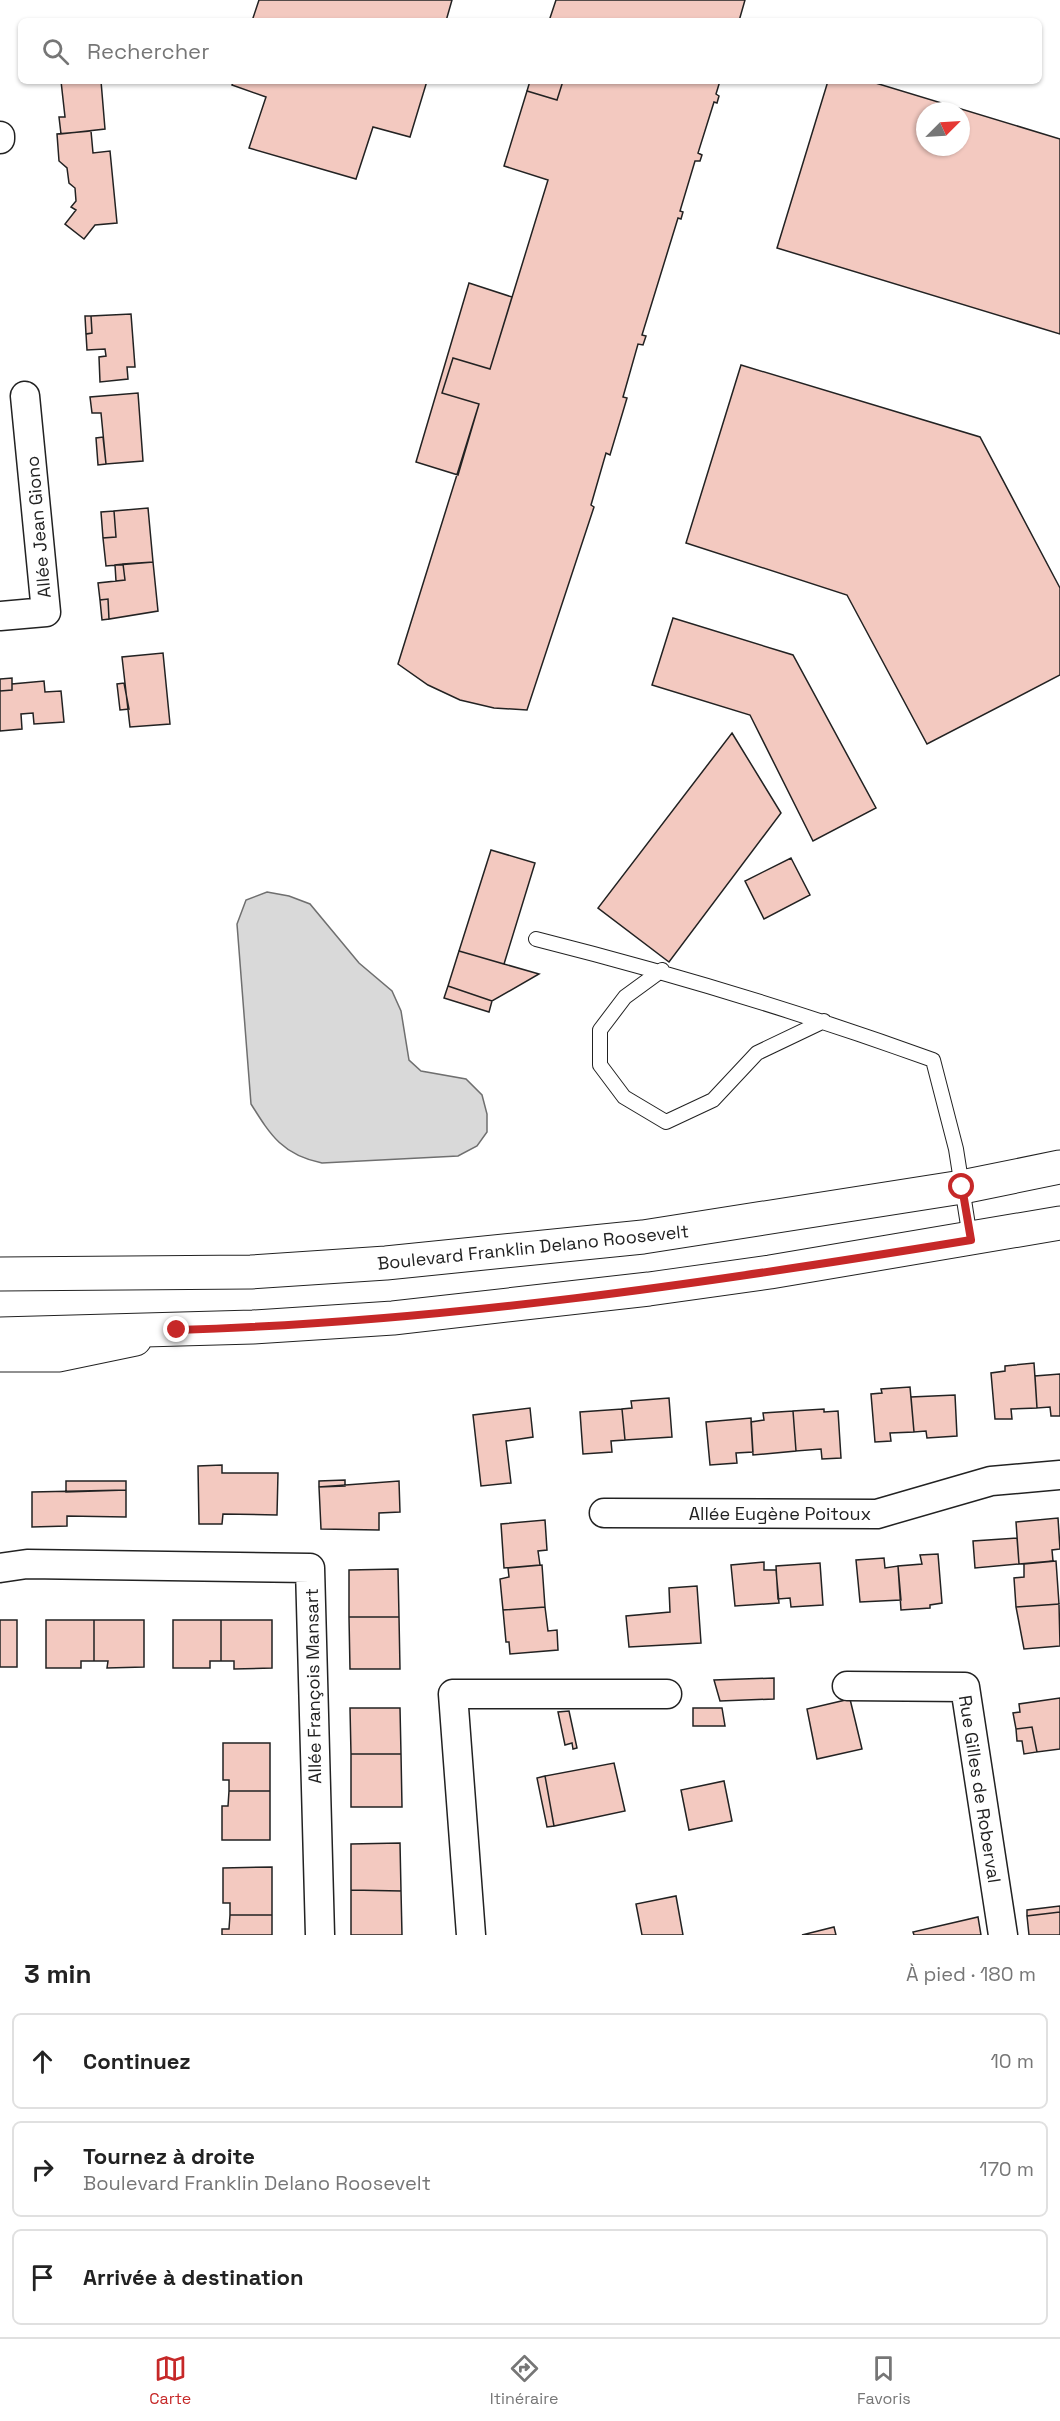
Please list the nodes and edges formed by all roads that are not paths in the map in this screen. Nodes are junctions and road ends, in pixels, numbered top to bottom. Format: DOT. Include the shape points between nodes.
graph roads {
  1 [pos="25,396"];
  2 [pos="0,616"];
  3 [pos="536,939"];
  4 [pos="662,970"];
  5 [pos="824,1021"];
  6 [pos="1060,1167"];
  7 [pos="962,1187"];
  8 [pos="1060,1223"];
  9 [pos="971,1240"];
  10 [pos="0,1274"];
  11 [pos="177,1330"];
  12 [pos="0,1334"];
  13 [pos="0,1355"];
  14 [pos="1060,1475"];
  15 [pos="603,1513"];
  16 [pos="0,1568"];
  17 [pos="847,1686"];
  18 [pos="667,1694"];
  19 [pos="320,1935"];
  20 [pos="471,1935"];
  21 [pos="1003,1935"];
  1 -- 2 [label="street, Allée Jean Giono" via="46,612"];
  3 -- 4 [label="lane"];
  4 -- 5 [label="lane"];
  4 -- 5 [label="lane" via="625,997 600,1030 600,1065 624,1098 666,1122 713,1100 757,1053"];
  5 -- 7 [label="lane" via="933,1060"];
  6 -- 7 [label="main road, Boulevard Franklin Delano Roosevelt"];
  7 -- 9 [label="lane"];
  7 -- 10 [label="main road, Boulevard Franklin Delano Roosevelt" via="643,1237 386,1263 251,1272"];
  8 -- 9 [label="main road"];
  9 -- 11 [label="main road" via="649,1289 393,1318"];
  11 -- 12 [label="main road"];
  11 -- 13 [label="main road" via="58,1354"];
  14 -- 15 [label="street, Allée Eugène Poitoux" via="991,1481 877,1514"];
  16 -- 19 [label="street, Allée François Mansart" via="27,1564 310,1568"];
  17 -- 21 [label="street, Rue Gilles de Roberval" via="965,1687"];
  18 -- 20 [label="street" via="453,1694"];
}
